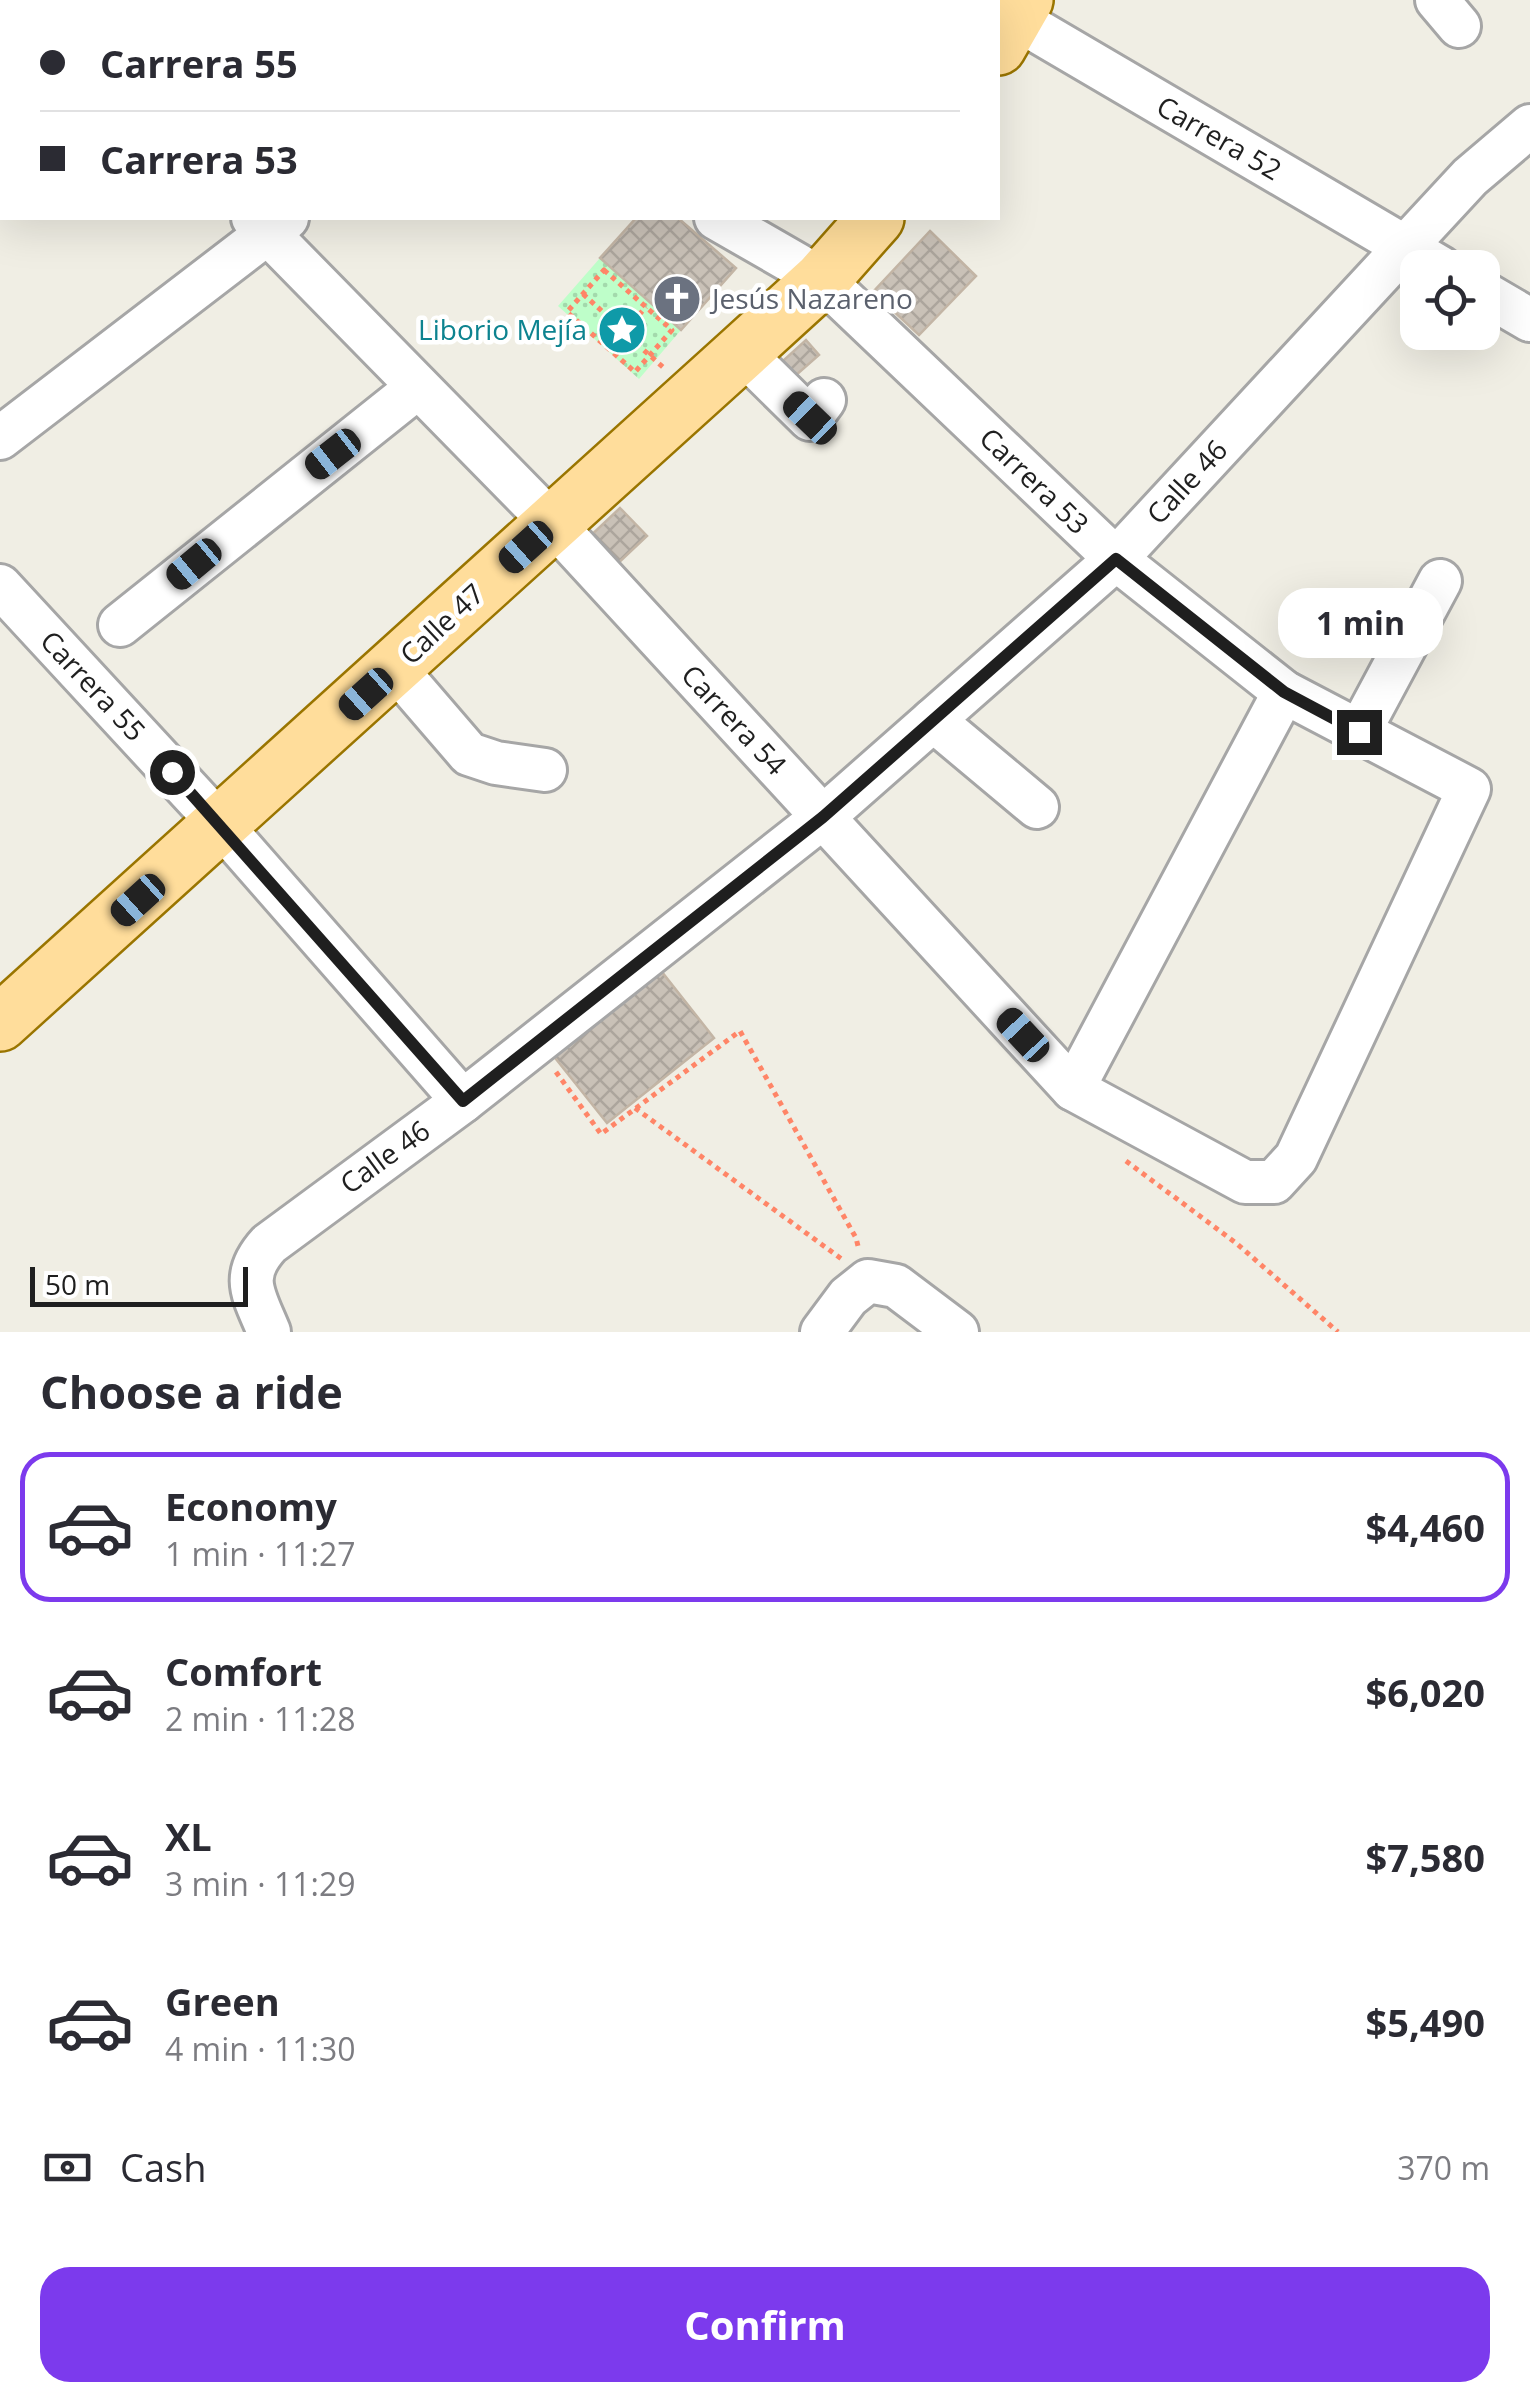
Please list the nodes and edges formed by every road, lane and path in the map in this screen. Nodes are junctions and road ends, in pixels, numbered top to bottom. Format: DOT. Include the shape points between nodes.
graph roads {
  1 [pos="1002,13"];
  2 [pos="1530,126"];
  3 [pos="720,220"];
  4 [pos="874,220"];
  5 [pos="269,223"];
  6 [pos="1405,246"];
  7 [pos="1412,250"];
  8 [pos="822,278"];
  9 [pos="583,294"];
  10 [pos="1500,302"];
  11 [pos="646,308"];
  12 [pos="1530,320"];
  13 [pos="614,322"];
  14 [pos="631,324"];
  15 [pos="629,336"];
  16 [pos="618,339"];
  17 [pos="610,350"];
  18 [pos="742,352"];
  19 [pos="650,355"];
  20 [pos="418,386"];
  21 [pos="824,400"];
  22 [pos="0,438"];
  23 [pos="552,523"];
  24 [pos="1116,559"];
  25 [pos="1440,581"];
  26 [pos="0,586"];
  27 [pos="120,625"];
  28 [pos="394,668"];
  29 [pos="1284,692"];
  30 [pos="933,720"];
  31 [pos="1359,732"];
  32 [pos="545,770"];
  33 [pos="1037,807"];
  34 [pos="823,817"];
  35 [pos="221,825"];
  36 [pos="0,1023"];
  37 [pos="535,1044"];
  38 [pos="1073,1090"];
  39 [pos="463,1101"];
  40 [pos="635,1108"];
  41 [pos="1118,1155"];
  42 [pos="1245,1182"];
  43 [pos="868,1279"];
  44 [pos="269,1332"];
  45 [pos="822,1332"];
  46 [pos="958,1332"];
  47 [pos="1338,1332"];
  1 -- 6 [label="street, Carrera 52"];
  2 -- 6 [label="street, Calle 46"];
  3 -- 8 [label="street, Carrera 53"];
  4 -- 8 [label="main road, Calle 47"];
  5 -- 20 [label="street, Carrera 54"];
  5 -- 22 [label="street"];
  6 -- 7 [label="street, Carrera 52"];
  6 -- 24 [label="street, Calle 46"];
  8 -- 18 [label="main road, Calle 47"];
  8 -- 24 [label="street, Carrera 53"];
  9 -- 11 [label="path" via="604,270"];
  9 -- 13 [label="path"];
  9 -- 17 [label="path" via="567,312"];
  10 -- 12 [label="street"];
  11 -- 14 [label="path"];
  11 -- 19 [label="path" via="672,330"];
  13 -- 14 [label="path"];
  13 -- 16 [label="path"];
  14 -- 15 [label="path"];
  15 -- 16 [label="path"];
  15 -- 19 [label="path"];
  16 -- 17 [label="path"];
  17 -- 19 [label="path" via="635,372"];
  18 -- 21 [label="street" via="810,418"];
  18 -- 23 [label="main road, Calle 47"];
  20 -- 23 [label="street, Carrera 54"];
  20 -- 27 [label="street"];
  23 -- 28 [label="main road, Calle 47"];
  23 -- 34 [label="street, Carrera 54"];
  24 -- 29 [label="street, Carrera 53"];
  24 -- 30 [label="street, Calle 46"];
  25 -- 31 [label="street"];
  26 -- 35 [label="street, Carrera 55"];
  28 -- 32 [label="street" via="469,754"];
  28 -- 35 [label="main road, Calle 47"];
  29 -- 31 [label="street, Carrera 53"];
  29 -- 38 [label="street"];
  30 -- 33 [label="street"];
  30 -- 34 [label="street, Calle 46"];
  31 -- 42 [label="street, Carrera 53" via="1468,789 1296,1158 1274,1182"];
  34 -- 37 [label="street, Calle 46"];
  34 -- 38 [label="street, Carrera 54"];
  35 -- 36 [label="main road, Calle 47"];
  35 -- 39 [label="street, Carrera 55"];
  37 -- 39 [label="street, Calle 46"];
  37 -- 40 [label="path" via="601,1134"];
  38 -- 42 [label="street, Carrera 54"];
  39 -- 44 [label="street, Calle 46" via="254,1260 249,1281"];
  40 -- 43 [label="path"];
  40 -- 43 [label="path" via="740,1030 856,1238"];
  41 -- 47 [label="path" via="1236,1243"];
  43 -- 45 [label="street"];
  43 -- 46 [label="street" via="896,1286"];
}
